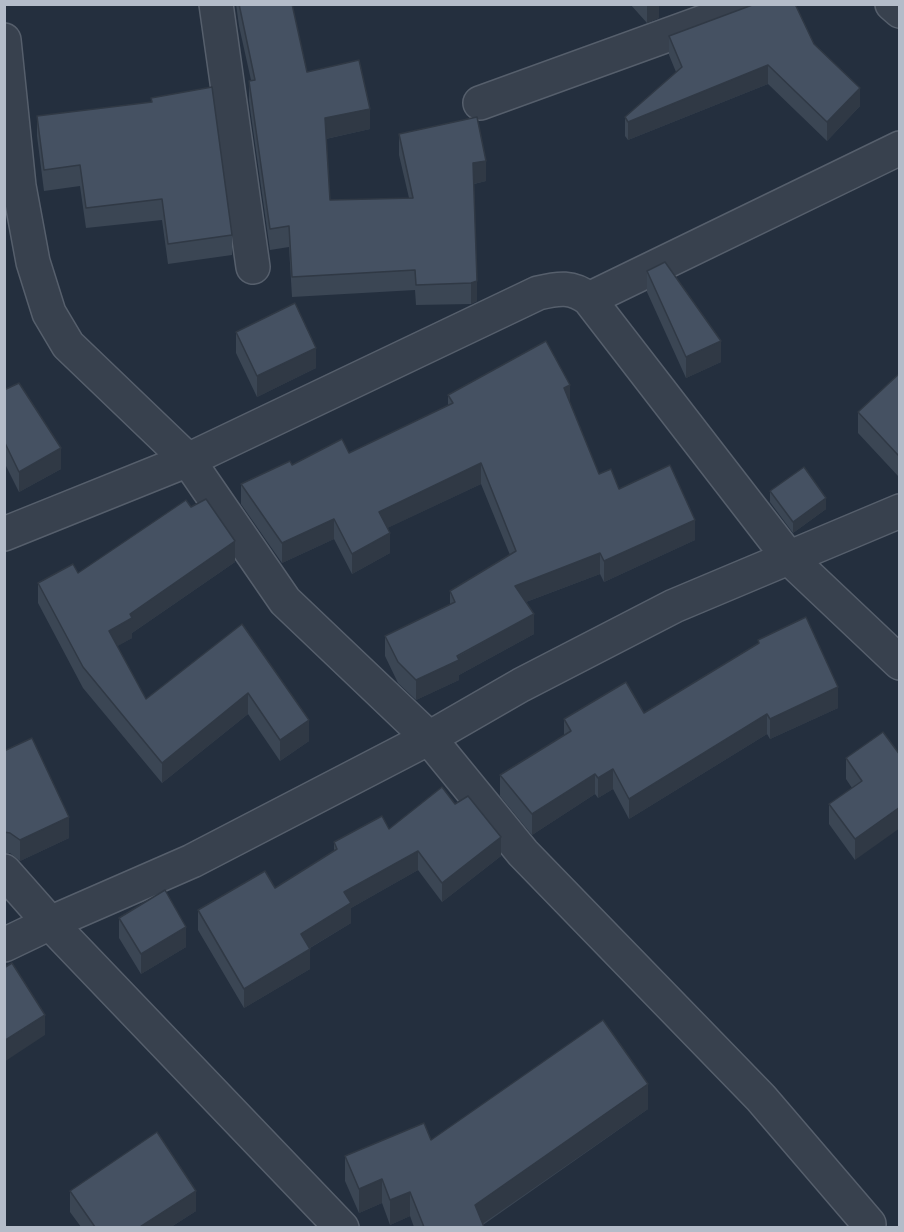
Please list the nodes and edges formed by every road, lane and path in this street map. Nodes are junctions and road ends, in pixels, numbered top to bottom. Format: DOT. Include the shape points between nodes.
graph roads {
  1 [pos="216,4"];
  2 [pos="753,4"];
  3 [pos="892,4"];
  4 [pos="900,11"];
  5 [pos="4,40"];
  6 [pos="480,103"];
  7 [pos="900,148"];
  8 [pos="253,267"];
  9 [pos="589,299"];
  10 [pos="188,460"];
  11 [pos="900,511"];
  12 [pos="4,534"];
  13 [pos="789,558"];
  14 [pos="900,663"];
  15 [pos="429,738"];
  16 [pos="4,871"];
  17 [pos="50,923"];
  18 [pos="4,945"];
  19 [pos="869,1224"];
  20 [pos="342,1227"];
  1 -- 8 [label="street"];
  2 -- 6 [label="street"];
  3 -- 4 [label="street"];
  5 -- 10 [label="street" via="19,186 33,262 49,313 68,345"];
  7 -- 9 [label="street"];
  9 -- 10 [label="street" via="576,289 538,293"];
  9 -- 13 [label="street"];
  10 -- 12 [label="street"];
  10 -- 15 [label="street" via="285,602"];
  11 -- 13 [label="street"];
  13 -- 14 [label="street"];
  13 -- 15 [label="street" via="674,606 521,685"];
  15 -- 17 [label="street" via="192,861"];
  15 -- 19 [label="street" via="523,853 761,1098"];
  16 -- 17 [label="street"];
  17 -- 18 [label="street"];
  17 -- 20 [label="street"];
}
